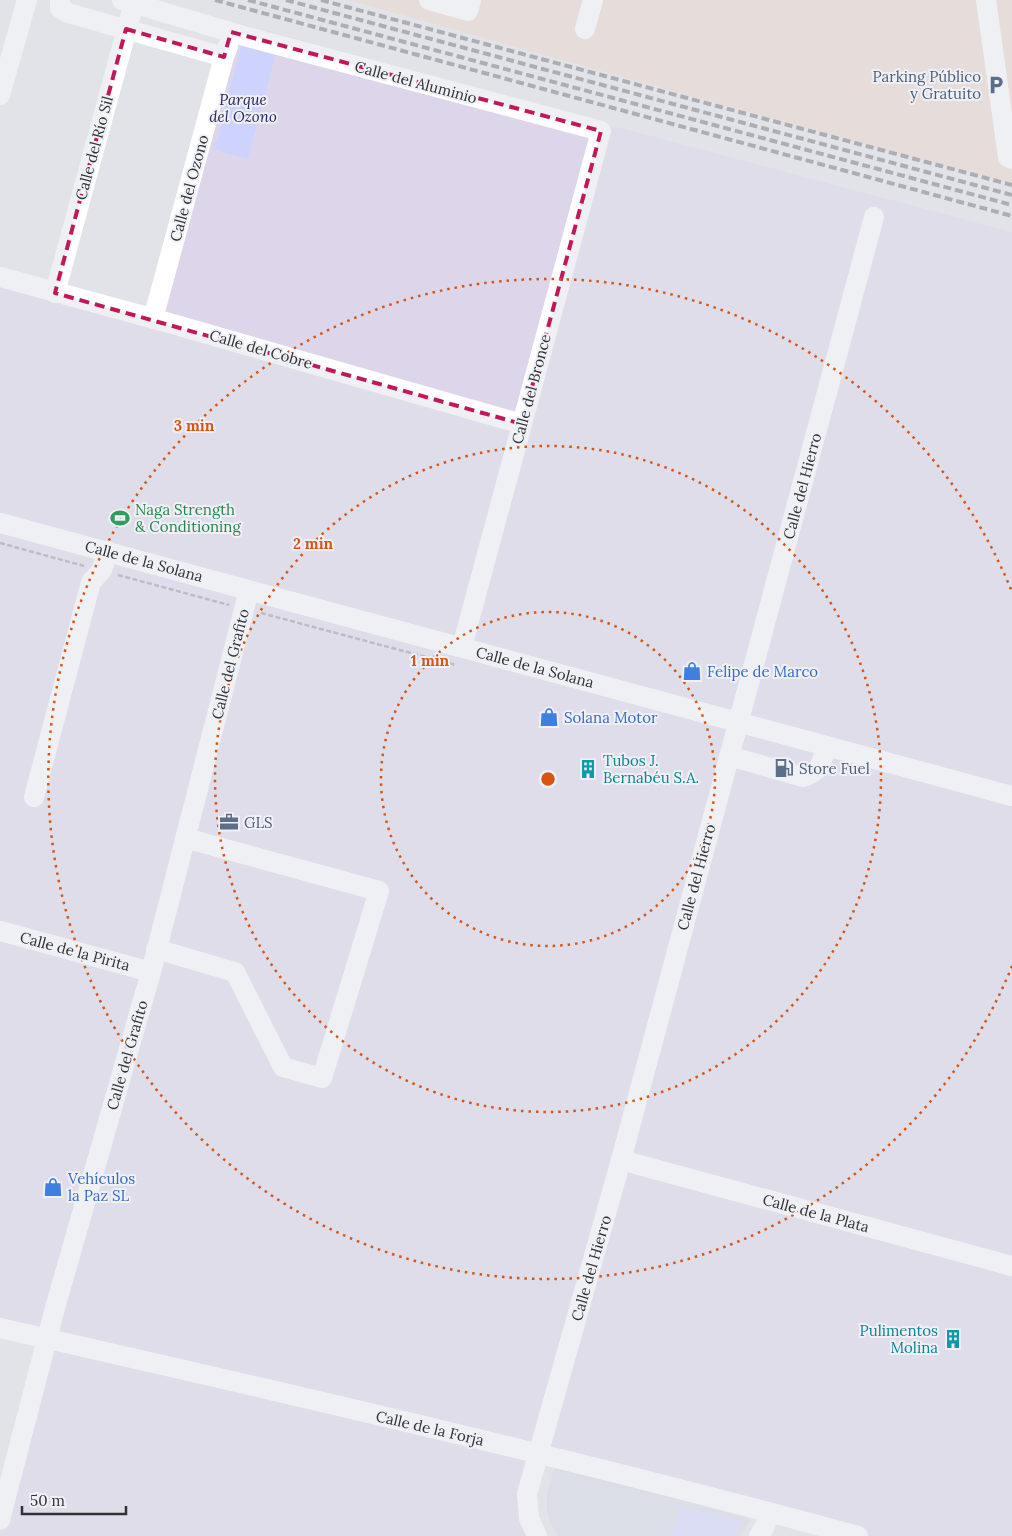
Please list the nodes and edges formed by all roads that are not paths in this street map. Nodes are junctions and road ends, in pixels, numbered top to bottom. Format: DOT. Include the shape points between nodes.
graph roads {
  1 [pos="27,0"];
  2 [pos="60,0"];
  3 [pos="429,0"];
  4 [pos="471,0"];
  5 [pos="593,0"];
  6 [pos="986,0"];
  7 [pos="128,2"];
  8 [pos="126,29"];
  9 [pos="585,29"];
  10 [pos="232,32"];
  11 [pos="224,57"];
  12 [pos="0,95"];
  13 [pos="601,131"];
  14 [pos="1012,159"];
  15 [pos="874,217"];
  16 [pos="0,277"];
  17 [pos="55,293"];
  18 [pos="154,318"];
  19 [pos="522,424"];
  20 [pos="0,523"];
  21 [pos="108,552"];
  22 [pos="249,590"];
  23 [pos="462,647"];
  24 [pos="738,722"];
  25 [pos="826,746"];
  26 [pos="729,756"];
  27 [pos="1012,796"];
  28 [pos="34,797"];
  29 [pos="185,838"];
  30 [pos="0,931"];
  31 [pos="156,949"];
  32 [pos="151,972"];
  33 [pos="621,1160"];
  34 [pos="1012,1266"];
  35 [pos="0,1328"];
  36 [pos="47,1338"];
  37 [pos="538,1454"];
  38 [pos="769,1512"];
  39 [pos="0,1520"];
  40 [pos="537,1536"];
  41 [pos="759,1536"];
  42 [pos="858,1536"];
  1 -- 12 [label="street"];
  2 -- 8 [label="street" via="60,8 68,13"];
  3 -- 4 [label="street" via="468,11"];
  5 -- 9 [label="street"];
  6 -- 14 [label="street" via="1008,157"];
  7 -- 8 [label="street, Calle del Río Sil"];
  7 -- 10 [label="street, Calle del Aluminio"];
  8 -- 11 [label="street"];
  8 -- 17 [label="street, Calle del Río Sil"];
  10 -- 11 [label="street"];
  10 -- 13 [label="street, Calle del Aluminio"];
  11 -- 18 [label="street, Calle del Ozono"];
  13 -- 19 [label="street, Calle del Bronce"];
  15 -- 24 [label="street, Calle del Hierro"];
  16 -- 17 [label="street, Calle del Cobre"];
  17 -- 18 [label="street, Calle del Cobre"];
  18 -- 19 [label="street, Calle del Cobre"];
  19 -- 23 [label="street, Calle del Bronce"];
  20 -- 21 [label="street, Calle de la Solana"];
  21 -- 22 [label="street, Calle de la Solana"];
  21 -- 28 [label="street" via="102,570 91,582"];
  22 -- 23 [label="street, Calle de la Solana"];
  22 -- 29 [label="street, Calle del Grafito"];
  23 -- 24 [label="street, Calle de la Solana"];
  24 -- 25 [label="street, Calle de la Solana"];
  24 -- 26 [label="street, Calle del Hierro"];
  25 -- 26 [label="street" via="820,767 803,777"];
  25 -- 27 [label="street, Calle de la Solana"];
  26 -- 33 [label="street, Calle del Hierro"];
  29 -- 31 [label="street, Calle del Grafito"];
  29 -- 31 [label="street" via="379,891 322,1078 284,1067 235,972"];
  30 -- 32 [label="street, Calle de la Pirita"];
  31 -- 32 [label="street, Calle del Grafito"];
  32 -- 36 [label="street, Calle del Grafito"];
  33 -- 34 [label="street, Calle de la Plata"];
  33 -- 37 [label="street, Calle del Hierro"];
  35 -- 36 [label="street, Calle de la Forja"];
  36 -- 37 [label="street, Calle de la Forja"];
  36 -- 39 [label="street, Calle del Grafito"];
  37 -- 38 [label="street, Calle de la Forja"];
  37 -- 40 [label="street, Calle del Hierro" via="527,1494 529,1518"];
  38 -- 41 [label="street"];
  38 -- 42 [label="street, Calle de la Forja"];
}
